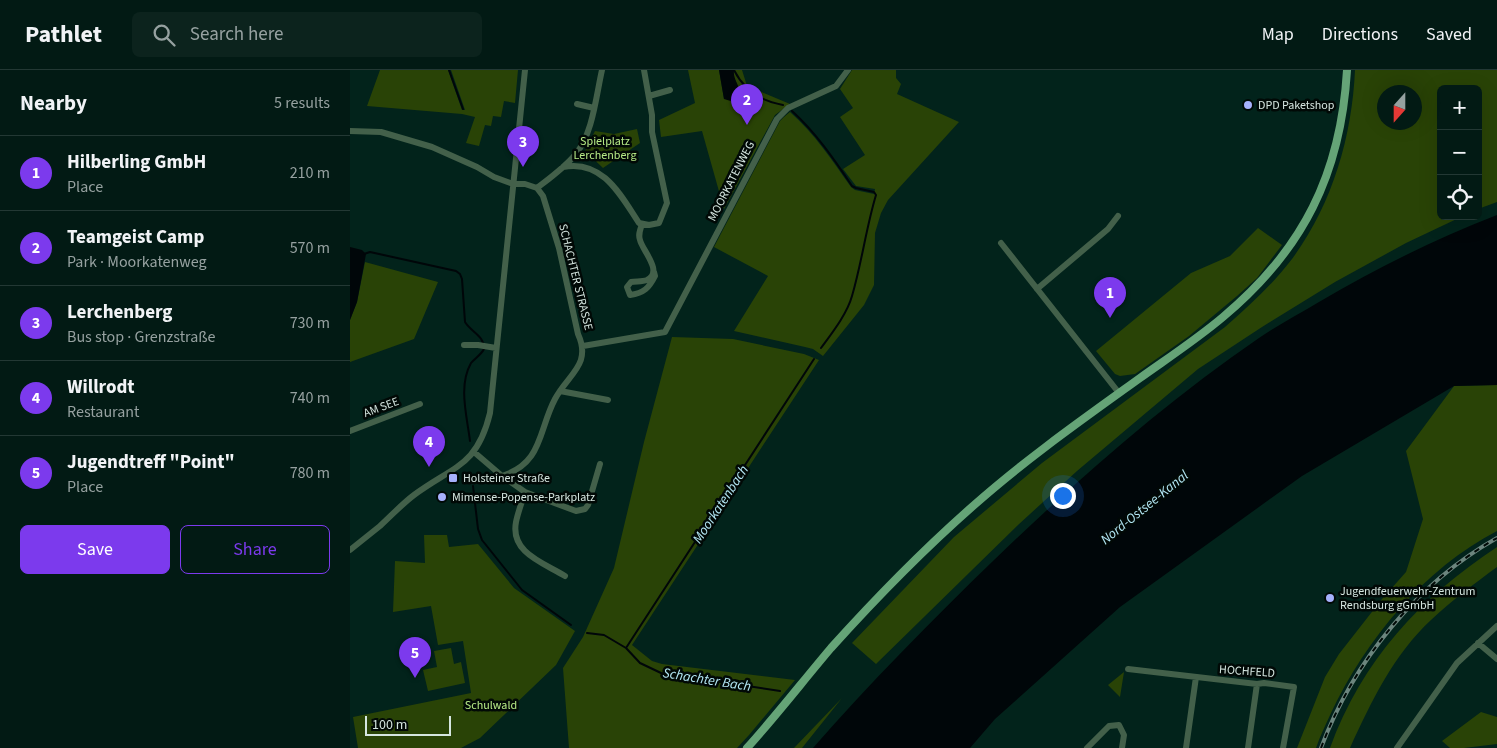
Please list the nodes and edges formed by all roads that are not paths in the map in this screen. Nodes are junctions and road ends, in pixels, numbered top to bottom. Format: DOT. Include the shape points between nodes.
graph roads {
  1 [pos="525,70"];
  2 [pos="602,70"];
  3 [pos="644,70"];
  4 [pos="848,70"];
  5 [pos="1347,70"];
  6 [pos="670,90"];
  7 [pos="649,96"];
  8 [pos="577,104"];
  9 [pos="594,108"];
  10 [pos="350,130"];
  11 [pos="563,167"];
  12 [pos="513,184"];
  13 [pos="536,188"];
  14 [pos="1118,216"];
  15 [pos="642,224"];
  16 [pos="1001,243"];
  17 [pos="654,272"];
  18 [pos="1037,289"];
  19 [pos="464,345"];
  20 [pos="583,346"];
  21 [pos="496,348"];
  22 [pos="560,391"];
  23 [pos="1119,393"];
  24 [pos="608,400"];
  25 [pos="420,404"];
  26 [pos="350,431"];
  27 [pos="474,452"];
  28 [pos="600,464"];
  29 [pos="502,476"];
  30 [pos="524,492"];
  31 [pos="350,550"];
  32 [pos="566,576"];
  33 [pos="1497,626"];
  34 [pos="1478,643"];
  35 [pos="1497,659"];
  36 [pos="1128,669"];
  37 [pos="1196,677"];
  38 [pos="1256,684"];
  39 [pos="747,748"];
  40 [pos="1087,748"];
  41 [pos="1122,748"];
  42 [pos="1186,748"];
  43 [pos="1248,748"];
  44 [pos="1284,748"];
  45 [pos="1397,748"];
  1 -- 12 [label="street"];
  2 -- 9 [label="street"];
  3 -- 7 [label="street"];
  4 -- 20 [label="street, MOORKATENWEG" via="836,86 788,108 777,119 665,332"];
  5 -- 23 [label="main road" via="1343,112 1331,164 1314,208 1298,235 1268,275 1246,297"];
  6 -- 7 [label="street"];
  7 -- 15 [label="street" via="652,132 666,203 659,223"];
  8 -- 9 [label="street"];
  9 -- 11 [label="street" via="589,129 576,154"];
  10 -- 12 [label="street" via="381,132 432,147"];
  11 -- 13 [label="street"];
  11 -- 15 [label="street" via="577,166 602,174"];
  12 -- 13 [label="street"];
  12 -- 21 [label="street"];
  13 -- 20 [label="street, SCHACHTER STRASSE" via="543,196 559,248"];
  14 -- 18 [label="street" via="1108,230"];
  15 -- 17 [label="street" via="640,241"];
  16 -- 18 [label="street"];
  17 -- 17 [label="street" via="646,281 631,282 627,287 628,293 641,293 648,289"];
  18 -- 23 [label="street"];
  19 -- 21 [label="street"];
  20 -- 22 [label="street, SCHACHTER STRASSE" via="580,362"];
  21 -- 27 [label="street" via="490,413"];
  22 -- 24 [label="street"];
  22 -- 29 [label="street, SCHACHTER STRASSE" via="532,456 518,470"];
  23 -- 39 [label="main road" via="1010,475 933,542 834,645"];
  25 -- 26 [label="street, AM SEE"];
  27 -- 29 [label="street"];
  27 -- 31 [label="street" via="413,496"];
  28 -- 30 [label="street" via="585,509 571,510"];
  29 -- 30 [label="street"];
  30 -- 32 [label="street" via="515,523 518,544 526,553"];
  33 -- 34 [label="street"];
  34 -- 35 [label="street"];
  34 -- 45 [label="street" via="1457,663"];
  36 -- 37 [label="street, HOCHFELD"];
  37 -- 38 [label="street, HOCHFELD"];
  37 -- 42 [label="street"];
  38 -- 43 [label="street"];
  38 -- 44 [label="street, HOCHFELD" via="1294,687"];
  40 -- 41 [label="street" via="1109,726 1119,725 1124,735"];
}
